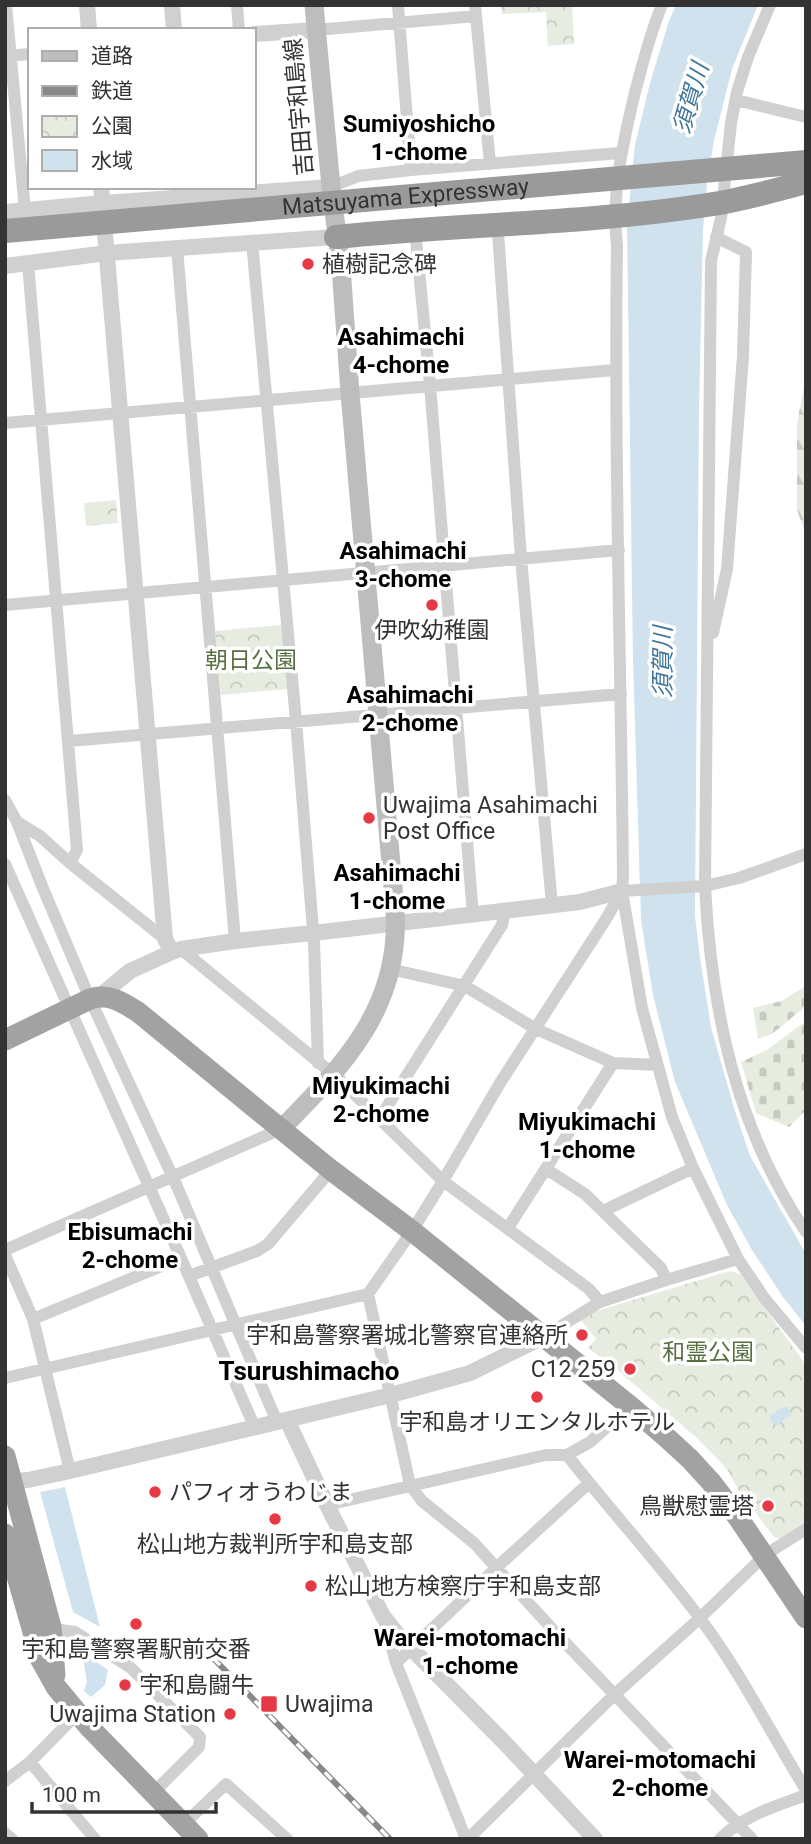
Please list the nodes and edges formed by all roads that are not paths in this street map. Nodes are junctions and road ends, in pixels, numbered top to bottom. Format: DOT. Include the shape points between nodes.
graph roads {
  1 [pos="6,5"];
  2 [pos="87,5"];
  3 [pos="172,5"];
  4 [pos="237,5"];
  5 [pos="314,5"];
  6 [pos="398,5"];
  7 [pos="770,5"];
  8 [pos="657,7"];
  9 [pos="475,11"];
  10 [pos="399,23"];
  11 [pos="89,28"];
  12 [pos="174,28"];
  13 [pos="239,28"];
  14 [pos="316,30"];
  15 [pos="256,34"];
  16 [pos="28,54"];
  17 [pos="8,56"];
  18 [pos="736,100"];
  19 [pos="806,117"];
  20 [pos="620,153"];
  21 [pos="490,164"];
  22 [pos="746,164"];
  23 [pos="800,169"];
  24 [pos="411,170"];
  25 [pos="331,187"];
  26 [pos="186,193"];
  27 [pos="102,195"];
  28 [pos="25,211"];
  29 [pos="5,212"];
  30 [pos="614,228"];
  31 [pos="5,232"];
  32 [pos="498,233"];
  33 [pos="406,235"];
  34 [pos="336,237"];
  35 [pos="716,237"];
  36 [pos="252,242"];
  37 [pos="177,248"];
  38 [pos="107,253"];
  39 [pos="28,263"];
  40 [pos="5,266"];
  41 [pos="615,370"];
  42 [pos="508,379"];
  43 [pos="430,385"];
  44 [pos="350,393"];
  45 [pos="266,401"];
  46 [pos="190,408"];
  47 [pos="120,413"];
  48 [pos="41,420"];
  49 [pos="5,423"];
  50 [pos="619,550"];
  51 [pos="521,558"];
  52 [pos="445,565"];
  53 [pos="366,572"];
  54 [pos="282,579"];
  55 [pos="204,586"];
  56 [pos="136,593"];
  57 [pos="57,599"];
  58 [pos="5,605"];
  59 [pos="708,646"];
  60 [pos="621,694"];
  61 [pos="533,702"];
  62 [pos="457,709"];
  63 [pos="379,715"];
  64 [pos="296,721"];
  65 [pos="216,728"];
  66 [pos="148,734"];
  67 [pos="69,741"];
  68 [pos="5,800"];
  69 [pos="17,822"];
  70 [pos="806,854"];
  71 [pos="70,863"];
  72 [pos="5,864"];
  73 [pos="701,886"];
  74 [pos="627,890"];
  75 [pos="552,905"];
  76 [pos="505,911"];
  77 [pos="473,915"];
  78 [pos="396,923"];
  79 [pos="313,933"];
  80 [pos="235,941"];
  81 [pos="173,947"];
  82 [pos="390,970"];
  83 [pos="465,986"];
  84 [pos="95,997"];
  85 [pos="69,1009"];
  86 [pos="536,1029"];
  87 [pos="5,1040"];
  88 [pos="614,1063"];
  89 [pos="657,1065"];
  90 [pos="326,1069"];
  91 [pos="378,1117"];
  92 [pos="281,1129"];
  93 [pos="693,1168"];
  94 [pos="546,1169"];
  95 [pos="331,1170"];
  96 [pos="172,1176"];
  97 [pos="443,1181"];
  98 [pos="149,1186"];
  99 [pos="603,1211"];
  100 [pos="508,1228"];
  101 [pos="412,1231"];
  102 [pos="806,1232"];
  103 [pos="5,1252"];
  104 [pos="181,1258"];
  105 [pos="738,1259"];
  106 [pos="213,1268"];
  107 [pos="189,1276"];
  108 [pos="666,1280"];
  109 [pos="368,1294"];
  110 [pos="600,1302"];
  111 [pos="33,1319"];
  112 [pos="237,1325"];
  113 [pos="212,1330"];
  114 [pos="543,1337"];
  115 [pos="806,1348"];
  116 [pos="45,1368"];
  117 [pos="5,1377"];
  118 [pos="391,1395"];
  119 [pos="630,1406"];
  120 [pos="282,1421"];
  121 [pos="255,1428"];
  122 [pos="567,1455"];
  123 [pos="5,1456"];
  124 [pos="70,1471"];
  125 [pos="8,1481"];
  126 [pos="589,1483"];
  127 [pos="410,1485"];
  128 [pos="327,1504"];
  129 [pos="806,1530"];
  130 [pos="5,1534"];
  131 [pos="765,1555"];
  132 [pos="495,1568"];
  133 [pos="19,1577"];
  134 [pos="383,1616"];
  135 [pos="700,1618"];
  136 [pos="806,1618"];
  137 [pos="42,1628"];
  138 [pos="413,1648"];
  139 [pos="396,1663"];
  140 [pos="614,1695"];
  141 [pos="77,1714"];
  142 [pos="30,1762"];
  143 [pos="534,1773"];
  144 [pos="5,1781"];
  145 [pos="154,1792"];
  146 [pos="806,1792"];
  147 [pos="738,1824"];
  148 [pos="191,1831"];
  149 [pos="5,1833"];
  150 [pos="12,1839"];
  151 [pos="95,1839"];
  152 [pos="287,1839"];
  153 [pos="467,1839"];
  154 [pos="595,1839"];
  155 [pos="720,1839"];
  156 [pos="752,1839"];
  1 -- 17 [label="street"];
  2 -- 11 [label="street"];
  3 -- 12 [label="street"];
  4 -- 13 [label="street"];
  5 -- 14 [label="main road, 吉田宇和島線"];
  6 -- 10 [label="street"];
  7 -- 18 [label="street"];
  8 -- 20 [label="street"];
  9 -- 10 [label="street"];
  9 -- 21 [label="street"];
  10 -- 14 [label="street"];
  10 -- 24 [label="street"];
  14 -- 15 [label="street"];
  14 -- 25 [label="main road, 吉田宇和島線"];
  16 -- 17 [label="street"];
  17 -- 28 [label="street"];
  18 -- 19 [label="street"];
  18 -- 35 [label="street"];
  20 -- 21 [label="street"];
  20 -- 30 [label="street"];
  21 -- 24 [label="street"];
  22 -- 23 [label="highway"];
  22 -- 25 [label="highway" via="659,161"];
  22 -- 31 [label="highway, Matsuyama Expressway"];
  23 -- 33 [label="highway" via="743,198 682,209"];
  24 -- 25 [label="street" via="358,176"];
  25 -- 26 [label="street"];
  25 -- 34 [label="main road, 吉田宇和島線"];
  26 -- 27 [label="street"];
  27 -- 28 [label="street"];
  27 -- 38 [label="street"];
  28 -- 29 [label="street"];
  30 -- 32 [label="street"];
  30 -- 41 [label="street"];
  32 -- 33 [label="street"];
  32 -- 42 [label="street"];
  33 -- 34 [label="highway"];
  33 -- 43 [label="street"];
  34 -- 36 [label="street"];
  34 -- 44 [label="main road, 吉田宇和島線"];
  35 -- 59 [label="street" via="711,261"];
  35 -- 59 [label="street" via="746,252 727,569"];
  36 -- 37 [label="street"];
  36 -- 45 [label="street"];
  37 -- 38 [label="street"];
  37 -- 46 [label="street"];
  38 -- 39 [label="street"];
  38 -- 47 [label="street"];
  39 -- 40 [label="street"];
  39 -- 48 [label="street"];
  41 -- 42 [label="street"];
  41 -- 50 [label="street"];
  42 -- 43 [label="street"];
  42 -- 51 [label="street"];
  43 -- 44 [label="street"];
  43 -- 52 [label="street"];
  44 -- 45 [label="street"];
  44 -- 53 [label="main road, 吉田宇和島線"];
  45 -- 46 [label="street"];
  45 -- 54 [label="street"];
  46 -- 47 [label="street"];
  46 -- 55 [label="street"];
  47 -- 48 [label="street"];
  47 -- 56 [label="street"];
  48 -- 49 [label="street"];
  48 -- 57 [label="street"];
  50 -- 51 [label="street"];
  50 -- 60 [label="street"];
  51 -- 52 [label="street"];
  51 -- 61 [label="street"];
  52 -- 53 [label="street"];
  52 -- 62 [label="street"];
  53 -- 54 [label="street"];
  53 -- 63 [label="main road, 吉田宇和島線"];
  54 -- 55 [label="street"];
  54 -- 64 [label="street"];
  55 -- 56 [label="street"];
  55 -- 65 [label="street"];
  56 -- 57 [label="street"];
  56 -- 66 [label="street"];
  57 -- 58 [label="street"];
  57 -- 67 [label="street"];
  59 -- 73 [label="street"];
  60 -- 61 [label="street"];
  60 -- 74 [label="street"];
  61 -- 62 [label="street"];
  61 -- 75 [label="street"];
  62 -- 63 [label="street"];
  62 -- 77 [label="street"];
  63 -- 64 [label="street"];
  63 -- 78 [label="main road, 吉田宇和島線"];
  64 -- 65 [label="street"];
  64 -- 79 [label="street"];
  65 -- 66 [label="street"];
  65 -- 80 [label="street"];
  66 -- 67 [label="street"];
  66 -- 81 [label="street"];
  67 -- 71 [label="street" via="78,850"];
  68 -- 69 [label="street"];
  69 -- 71 [label="street"];
  69 -- 84 [label="street"];
  70 -- 73 [label="street"];
  71 -- 81 [label="street"];
  72 -- 85 [label="street"];
  73 -- 74 [label="street"];
  73 -- 102 [label="street" via="731,1069 744,1110 783,1195"];
  74 -- 75 [label="street"];
  74 -- 86 [label="street"];
  74 -- 89 [label="street" via="642,1008"];
  75 -- 76 [label="street"];
  76 -- 77 [label="street"];
  76 -- 83 [label="street" via="502,925"];
  77 -- 78 [label="street"];
  78 -- 79 [label="street"];
  78 -- 82 [label="main road, 吉田宇和島線"];
  79 -- 80 [label="street"];
  79 -- 90 [label="street"];
  80 -- 81 [label="street"];
  81 -- 84 [label="street"];
  81 -- 90 [label="street"];
  82 -- 83 [label="street"];
  82 -- 90 [label="main road, 吉田宇和島線" via="367,1028"];
  83 -- 86 [label="street"];
  83 -- 91 [label="street"];
  84 -- 85 [label="highway"];
  84 -- 92 [label="highway" via="118,999 138,1012"];
  84 -- 96 [label="street"];
  85 -- 87 [label="highway"];
  85 -- 98 [label="street"];
  86 -- 88 [label="street"];
  86 -- 97 [label="street"];
  88 -- 89 [label="street"];
  88 -- 94 [label="street"];
  89 -- 93 [label="street"];
  90 -- 91 [label="street"];
  90 -- 92 [label="main road, 吉田宇和島線"];
  91 -- 97 [label="street"];
  92 -- 95 [label="highway"];
  92 -- 96 [label="street"];
  93 -- 99 [label="street"];
  93 -- 105 [label="street"];
  94 -- 99 [label="street"];
  94 -- 100 [label="street"];
  95 -- 101 [label="highway"];
  95 -- 106 [label="street" via="268,1244"];
  96 -- 98 [label="street"];
  96 -- 106 [label="street"];
  97 -- 100 [label="street"];
  97 -- 101 [label="street"];
  98 -- 103 [label="street"];
  98 -- 104 [label="street"];
  99 -- 108 [label="street" via="662,1268"];
  100 -- 110 [label="street"];
  101 -- 109 [label="street"];
  101 -- 114 [label="highway"];
  103 -- 111 [label="street"];
  104 -- 107 [label="street"];
  104 -- 111 [label="street"];
  105 -- 108 [label="street"];
  105 -- 115 [label="street"];
  106 -- 107 [label="street"];
  106 -- 112 [label="street"];
  107 -- 113 [label="street"];
  108 -- 110 [label="street"];
  109 -- 112 [label="street"];
  109 -- 118 [label="street"];
  110 -- 114 [label="street"];
  111 -- 116 [label="street"];
  112 -- 113 [label="street"];
  112 -- 120 [label="street"];
  113 -- 116 [label="street"];
  113 -- 121 [label="street"];
  114 -- 118 [label="street" via="470,1373"];
  114 -- 119 [label="highway"];
  116 -- 117 [label="street"];
  116 -- 124 [label="street"];
  118 -- 120 [label="street"];
  118 -- 127 [label="street"];
  119 -- 122 [label="street" via="590,1442"];
  119 -- 131 [label="highway" via="682,1451"];
  120 -- 121 [label="street"];
  120 -- 128 [label="street"];
  121 -- 124 [label="street"];
  122 -- 126 [label="street"];
  122 -- 127 [label="street" via="545,1455"];
  123 -- 125 [label="highway"];
  124 -- 125 [label="street"];
  125 -- 133 [label="highway"];
  126 -- 132 [label="street"];
  126 -- 135 [label="street"];
  127 -- 128 [label="street"];
  127 -- 132 [label="street"];
  128 -- 134 [label="street"];
  129 -- 131 [label="street"];
  130 -- 133 [label="highway"];
  131 -- 135 [label="street"];
  131 -- 136 [label="highway"];
  132 -- 138 [label="street"];
  132 -- 140 [label="street"];
  133 -- 137 [label="highway"];
  134 -- 138 [label="street"];
  134 -- 139 [label="street"];
  135 -- 140 [label="street"];
  135 -- 146 [label="street"];
  137 -- 141 [label="highway" via="56,1687"];
  137 -- 145 [label="street" via="75,1632 131,1668 200,1737 199,1747"];
  138 -- 139 [label="street"];
  138 -- 143 [label="street"];
  139 -- 153 [label="street"];
  140 -- 143 [label="street"];
  140 -- 147 [label="street"];
  141 -- 142 [label="street"];
  141 -- 145 [label="highway"];
  142 -- 144 [label="street"];
  142 -- 151 [label="street"];
  143 -- 153 [label="street"];
  143 -- 154 [label="street"];
  145 -- 148 [label="highway"];
  146 -- 147 [label="street"];
  147 -- 155 [label="street"];
  147 -- 156 [label="street"];
  148 -- 152 [label="street" via="226,1784"];
  149 -- 150 [label="street"];
}
